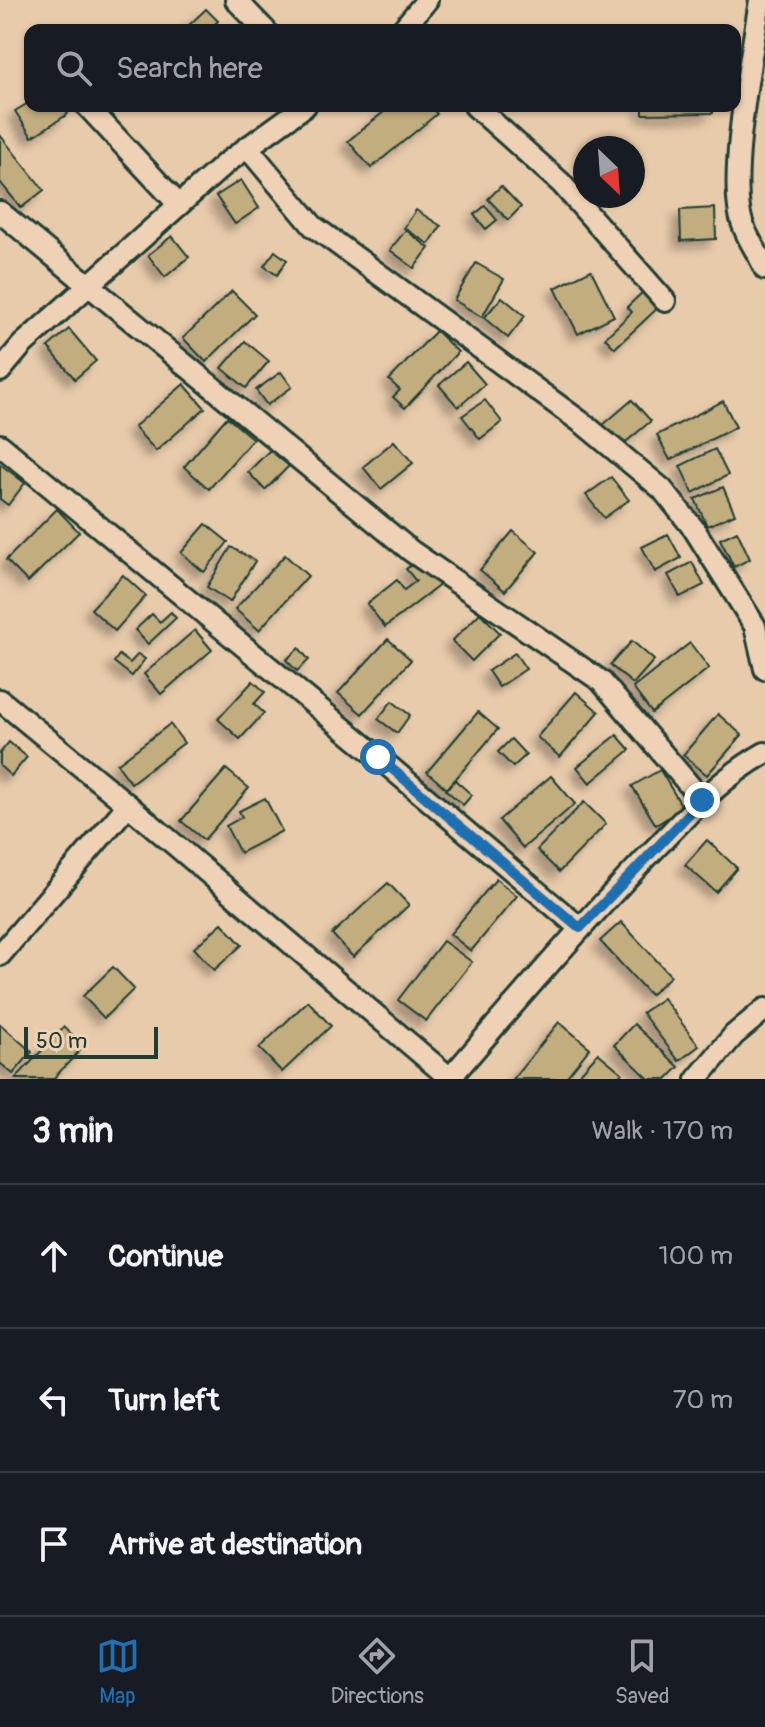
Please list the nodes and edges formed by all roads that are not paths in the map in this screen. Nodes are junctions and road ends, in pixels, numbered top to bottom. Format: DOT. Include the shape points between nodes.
graph roads {
  1 [pos="236,0"];
  2 [pos="427,0"];
  3 [pos="760,0"];
  4 [pos="259,24"];
  5 [pos="407,24"];
  6 [pos="758,69"];
  7 [pos="93,112"];
  8 [pos="297,112"];
  9 [pos="482,112"];
  10 [pos="247,147"];
  11 [pos="179,205"];
  12 [pos="0,212"];
  13 [pos="765,269"];
  14 [pos="90,284"];
  15 [pos="665,301"];
  16 [pos="0,371"];
  17 [pos="0,445"];
  18 [pos="765,669"];
  19 [pos="0,700"];
  20 [pos="765,753"];
  21 [pos="702,800"];
  22 [pos="128,805"];
  23 [pos="580,928"];
  24 [pos="0,955"];
  25 [pos="765,1009"];
  26 [pos="450,1079"];
  27 [pos="697,1079"];
  1 -- 4 [label="street"];
  2 -- 5 [label="street"];
  3 -- 6 [label="street"];
  6 -- 13 [label="street" via="737,196 742,224"];
  7 -- 11 [label="street"];
  8 -- 10 [label="street"];
  9 -- 15 [label="street" via="561,183"];
  10 -- 11 [label="street"];
  10 -- 18 [label="street" via="313,226 585,425 662,489 694,529 755,626"];
  11 -- 14 [label="street"];
  12 -- 14 [label="street"];
  14 -- 16 [label="street"];
  14 -- 21 [label="street" via="411,551 601,681"];
  17 -- 23 [label="street"];
  19 -- 22 [label="street"];
  20 -- 21 [label="street"];
  21 -- 23 [label="street"];
  22 -- 24 [label="street"];
  22 -- 26 [label="street"];
  23 -- 26 [label="street"];
  25 -- 27 [label="street" via="734,1035"];
}
